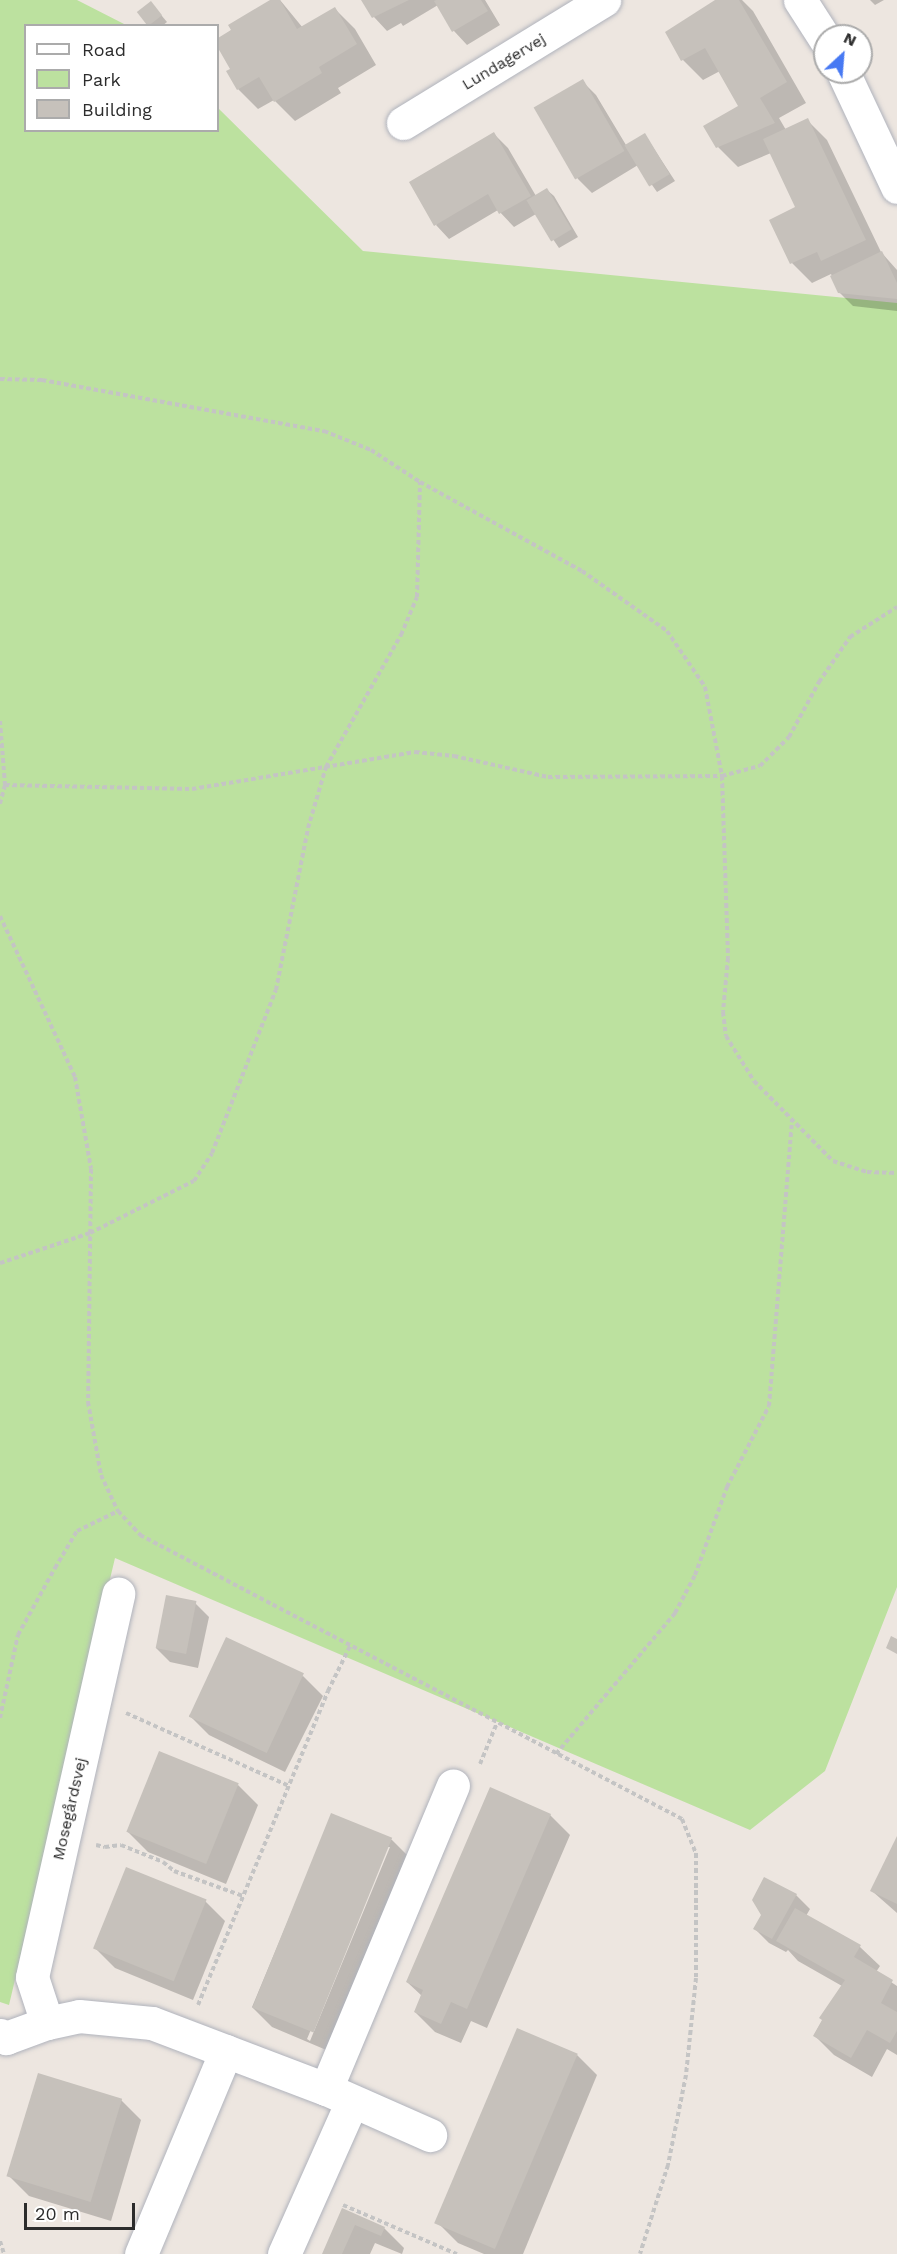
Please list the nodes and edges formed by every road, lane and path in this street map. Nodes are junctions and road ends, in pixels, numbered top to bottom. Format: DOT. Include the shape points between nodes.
graph roads {
  1 [pos="604,0"];
  2 [pos="800,0"];
  3 [pos="815,24"];
  4 [pos="849,84"];
  5 [pos="403,123"];
  6 [pos="897,187"];
  7 [pos="0,379"];
  8 [pos="420,482"];
  9 [pos="897,607"];
  10 [pos="0,721"];
  11 [pos="326,766"];
  12 [pos="722,776"];
  13 [pos="5,786"];
  14 [pos="0,804"];
  15 [pos="0,916"];
  16 [pos="792,1120"];
  17 [pos="897,1173"];
  18 [pos="90,1233"];
  19 [pos="0,1263"];
  20 [pos="118,1511"];
  21 [pos="118,1594"];
  22 [pos="350,1646"];
  23 [pos="93,1707"];
  24 [pos="0,1718"];
  25 [pos="556,1754"];
  26 [pos="289,1786"];
  27 [pos="453,1786"];
  28 [pos="64,1837"];
  29 [pos="243,1896"];
  30 [pos="46,2023"];
  31 [pos="185,2036"];
  32 [pos="2,2041"];
  33 [pos="226,2051"];
  34 [pos="339,2095"];
  35 [pos="430,2134"];
  36 [pos="312,2192"];
  37 [pos="0,2241"];
  38 [pos="4,2254"];
  39 [pos="141,2254"];
  40 [pos="284,2254"];
  41 [pos="458,2254"];
  42 [pos="640,2254"];
  1 -- 5 [label="street, Lundagervej"];
  2 -- 3 [label="street"];
  4 -- 6 [label="street"];
  7 -- 8 [label="path" via="42,380 324,431 371,450"];
  8 -- 11 [label="path" via="417,597 401,635"];
  8 -- 12 [label="path" via="582,572 667,631 705,687"];
  9 -- 12 [label="path" via="850,637 819,682 789,737 760,766"];
  10 -- 13 [label="path"];
  11 -- 12 [label="path" via="415,752 454,756 548,777"];
  11 -- 13 [label="path" via="192,789"];
  11 -- 18 [label="path" via="308,828 276,990 212,1154 194,1181"];
  12 -- 16 [label="path" via="728,958 723,1012 726,1036 754,1081"];
  13 -- 14 [label="path"];
  15 -- 18 [label="path" via="75,1077 91,1169"];
  16 -- 17 [label="path" via="833,1161 867,1172"];
  16 -- 25 [label="path" via="769,1406 727,1487 695,1575 675,1613"];
  18 -- 19 [label="path"];
  18 -- 20 [label="path" via="88,1402 101,1475"];
  20 -- 22 [label="path" via="140,1535"];
  20 -- 24 [label="path" via="77,1531 55,1568 18,1635"];
  21 -- 23 [label="street, Mosegårdsvej"];
  22 -- 25 [label="path"];
  22 -- 26 [label="path"];
  23 -- 26 [label="path" via="131,1714"];
  23 -- 28 [label="street, Mosegårdsvej"];
  25 -- 42 [label="path" via="682,1819 696,1853 696,1978 686,2075 668,2165"];
  26 -- 29 [label="path"];
  27 -- 34 [label="street"];
  28 -- 29 [label="path" via="105,1848 121,1845 163,1862 174,1871"];
  28 -- 30 [label="street, Mosegårdsvej" via="32,1977"];
  29 -- 31 [label="path"];
  30 -- 31 [label="street" via="80,2016 152,2023"];
  30 -- 32 [label="street"];
  31 -- 33 [label="street"];
  33 -- 34 [label="street"];
  33 -- 39 [label="street"];
  34 -- 35 [label="street"];
  34 -- 36 [label="street"];
  36 -- 40 [label="street"];
  36 -- 41 [label="path"];
  37 -- 38 [label="path"];
}
